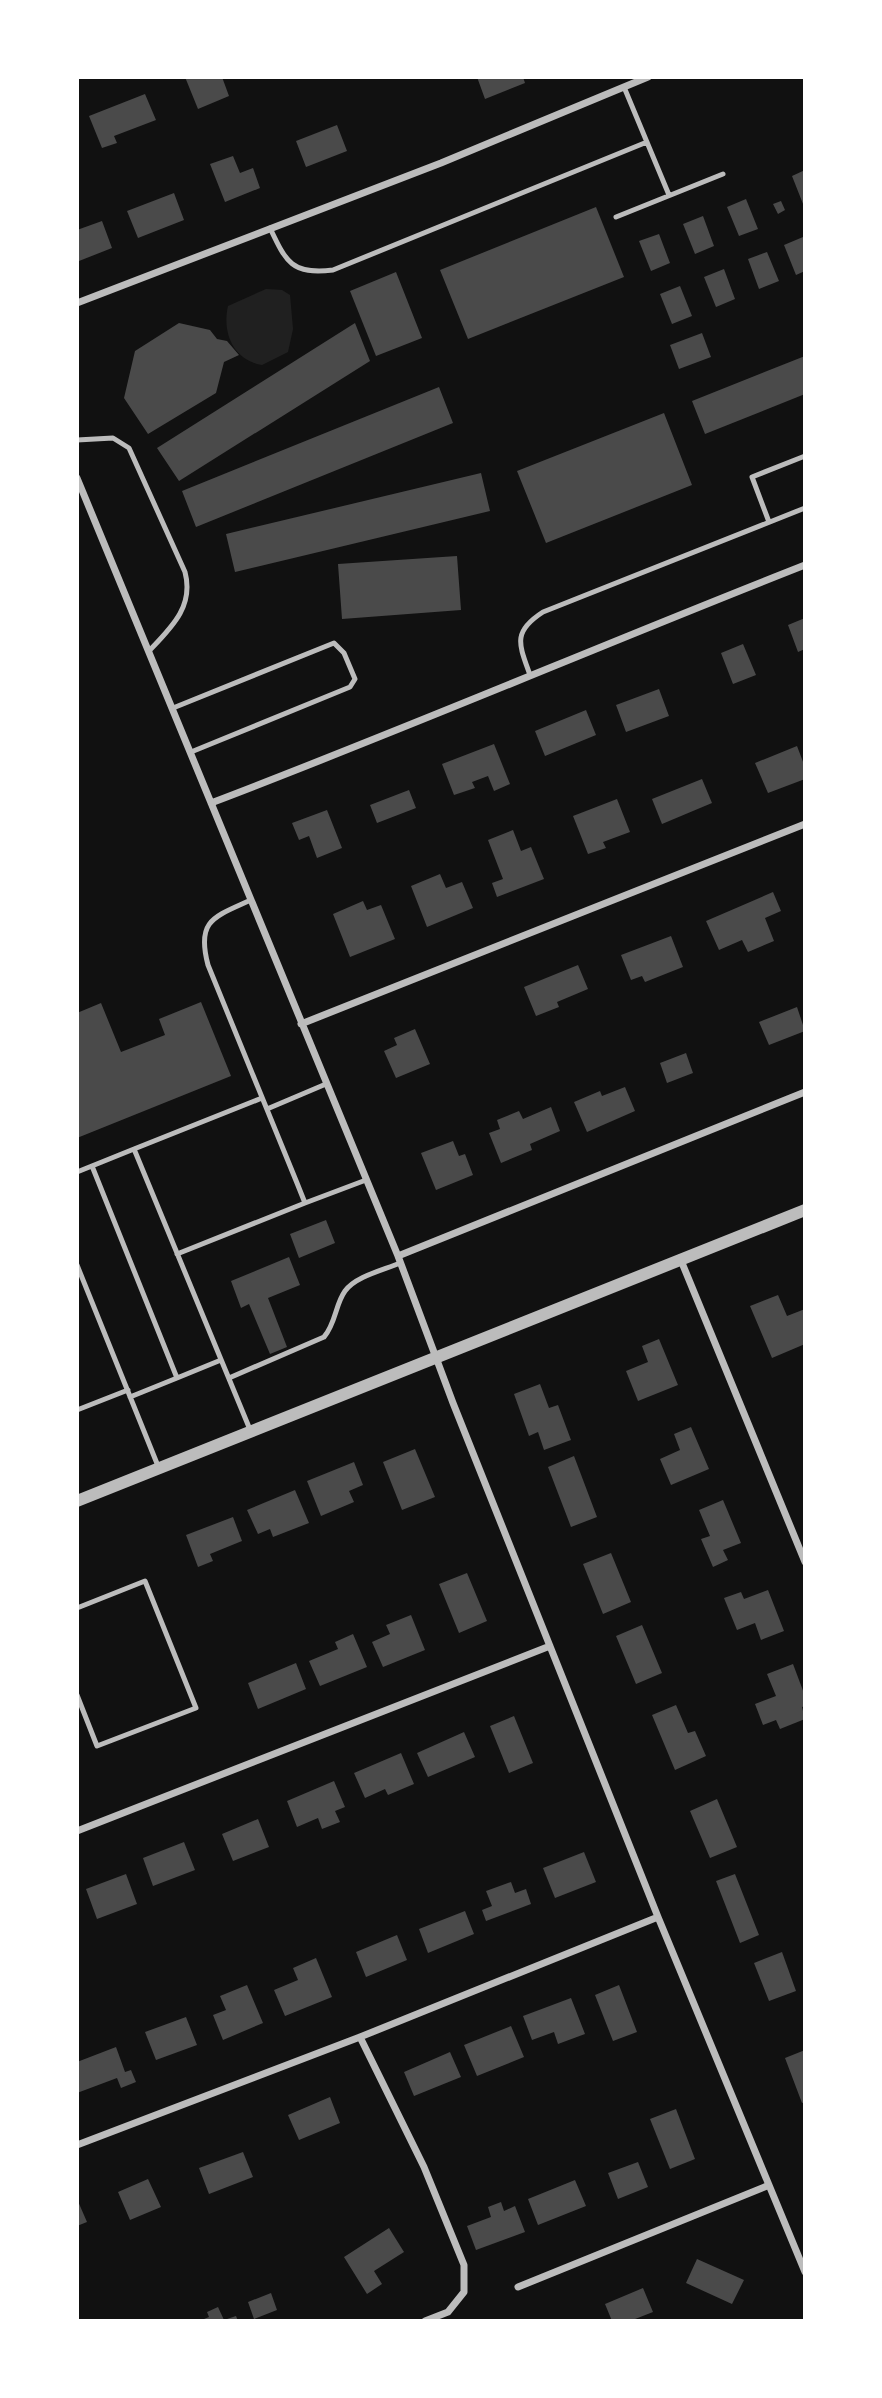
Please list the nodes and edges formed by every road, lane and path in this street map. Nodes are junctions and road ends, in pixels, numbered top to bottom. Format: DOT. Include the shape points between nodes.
graph roads {
  1 [pos="648,77"];
  2 [pos="624,87"];
  3 [pos="647,142"];
  4 [pos="723,174"];
  5 [pos="669,195"];
  6 [pos="616,217"];
  7 [pos="271,228"];
  8 [pos="77,303"];
  9 [pos="77,440"];
  10 [pos="805,456"];
  11 [pos="77,478"];
  12 [pos="805,508"];
  13 [pos="769,522"];
  14 [pos="805,565"];
  15 [pos="149,650"];
  16 [pos="530,675"];
  17 [pos="173,708"];
  18 [pos="191,752"];
  19 [pos="211,803"];
  20 [pos="805,824"];
  21 [pos="251,900"];
  22 [pos="301,1024"];
  23 [pos="326,1084"];
  24 [pos="805,1092"];
  25 [pos="262,1098"];
  26 [pos="267,1109"];
  27 [pos="134,1149"];
  28 [pos="92,1166"];
  29 [pos="77,1172"];
  30 [pos="366,1180"];
  31 [pos="305,1203"];
  32 [pos="805,1210"];
  33 [pos="177,1254"];
  34 [pos="680,1258"];
  35 [pos="399,1259"];
  36 [pos="77,1265"];
  37 [pos="84,1282"];
  38 [pos="77,1285"];
  39 [pos="435,1358"];
  40 [pos="221,1360"];
  41 [pos="177,1378"];
  42 [pos="229,1378"];
  43 [pos="129,1394"];
  44 [pos="77,1410"];
  45 [pos="251,1432"];
  46 [pos="159,1468"];
  47 [pos="77,1501"];
  48 [pos="805,1562"];
  49 [pos="77,1608"];
  50 [pos="550,1646"];
  51 [pos="77,1695"];
  52 [pos="77,1831"];
  53 [pos="658,1917"];
  54 [pos="360,2037"];
  55 [pos="77,2145"];
  56 [pos="767,2186"];
  57 [pos="805,2272"];
  58 [pos="518,2287"];
  59 [pos="425,2321"];
  1 -- 2 [label="street"];
  2 -- 3 [label="lane"];
  2 -- 7 [label="street"];
  3 -- 5 [label="lane"];
  3 -- 7 [label="lane" via="333,270 315,272 285,260"];
  4 -- 5 [label="lane"];
  5 -- 6 [label="lane"];
  7 -- 8 [label="street"];
  9 -- 15 [label="lane" via="113,438 129,448 185,572 188,585 183,611"];
  10 -- 13 [label="lane" via="752,477"];
  11 -- 15 [label="street"];
  12 -- 13 [label="lane"];
  13 -- 16 [label="lane" via="543,612 529,621 521,634 519,644"];
  14 -- 16 [label="street"];
  15 -- 17 [label="street"];
  16 -- 19 [label="street"];
  17 -- 18 [label="street"];
  17 -- 18 [label="lane" via="334,643 340,646 355,679 350,687"];
  18 -- 19 [label="street"];
  19 -- 21 [label="street"];
  20 -- 22 [label="street"];
  21 -- 22 [label="street"];
  21 -- 25 [label="lane" via="214,918 202,944"];
  22 -- 23 [label="street"];
  23 -- 26 [label="lane"];
  23 -- 30 [label="street"];
  24 -- 35 [label="street"];
  25 -- 26 [label="lane"];
  25 -- 27 [label="lane"];
  26 -- 31 [label="lane"];
  27 -- 28 [label="lane"];
  27 -- 33 [label="lane"];
  28 -- 29 [label="lane"];
  28 -- 41 [label="lane"];
  30 -- 31 [label="lane"];
  30 -- 35 [label="street"];
  31 -- 33 [label="lane"];
  32 -- 34 [label="street"];
  33 -- 40 [label="lane"];
  34 -- 39 [label="street"];
  34 -- 48 [label="street"];
  35 -- 39 [label="street"];
  35 -- 42 [label="lane" via="346,1289 332,1328 324,1337"];
  36 -- 37 [label="lane"];
  37 -- 38 [label="lane"];
  37 -- 43 [label="lane"];
  39 -- 45 [label="street"];
  39 -- 50 [label="street"];
  40 -- 41 [label="lane"];
  40 -- 42 [label="lane"];
  41 -- 43 [label="lane"];
  42 -- 45 [label="lane"];
  43 -- 44 [label="lane"];
  43 -- 46 [label="lane"];
  45 -- 46 [label="street"];
  46 -- 47 [label="street"];
  49 -- 51 [label="lane" via="145,1581 196,1708 97,1746"];
  50 -- 52 [label="street"];
  50 -- 53 [label="street"];
  53 -- 54 [label="street"];
  53 -- 56 [label="street"];
  54 -- 55 [label="street"];
  54 -- 59 [label="street" via="424,2167 464,2265 464,2292 448,2312"];
  56 -- 57 [label="street"];
  56 -- 58 [label="street"];
}
